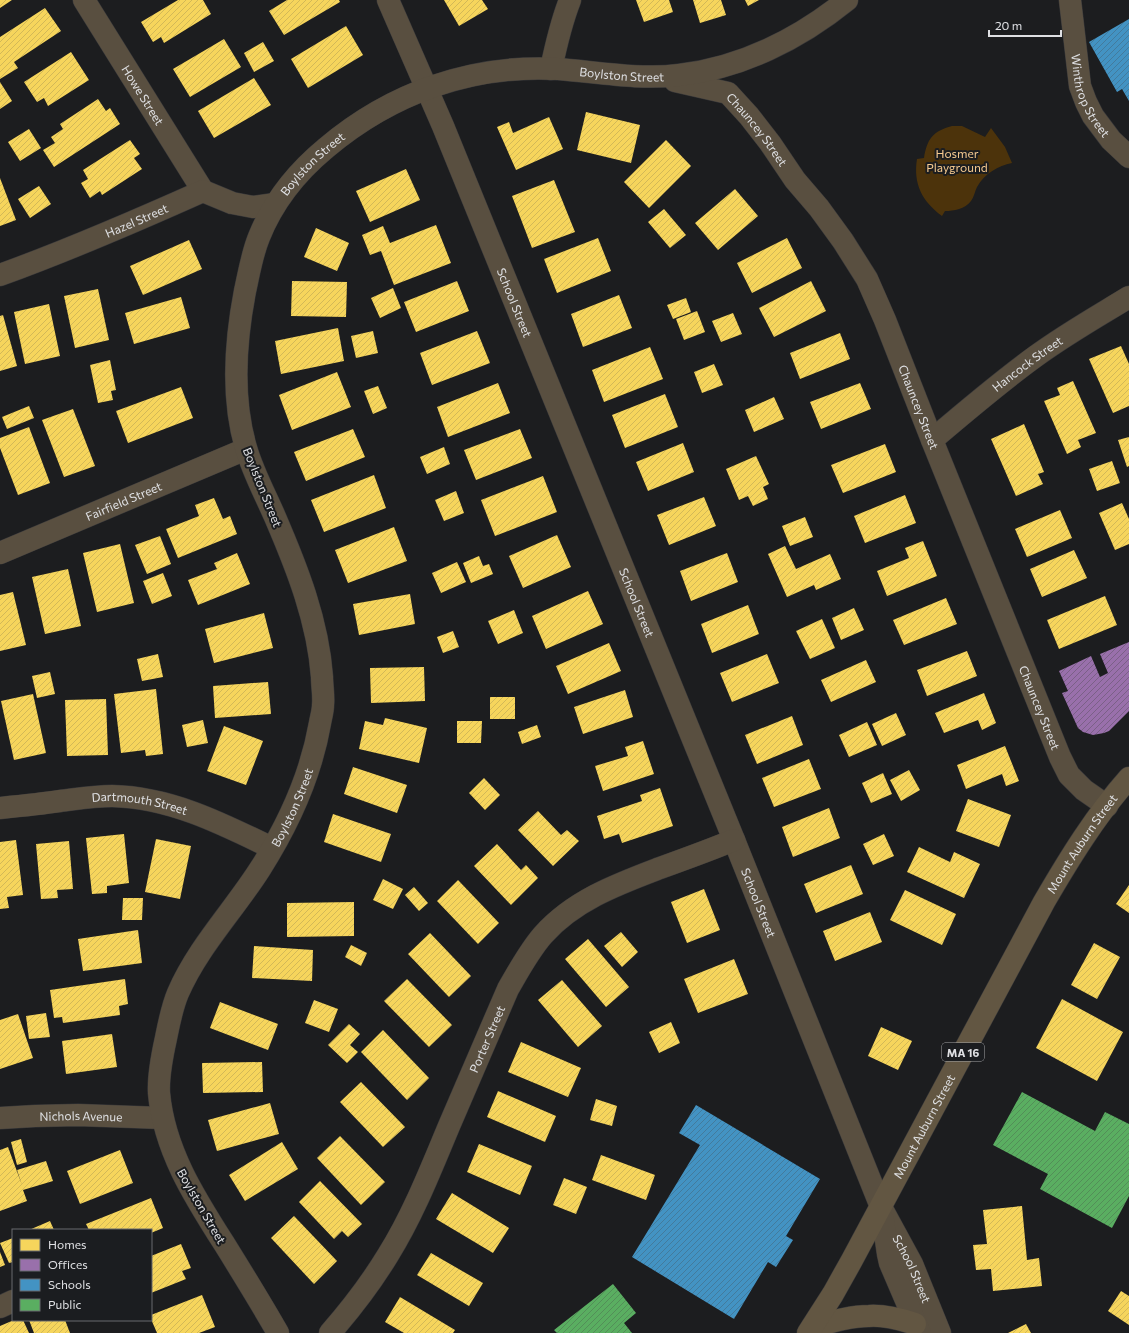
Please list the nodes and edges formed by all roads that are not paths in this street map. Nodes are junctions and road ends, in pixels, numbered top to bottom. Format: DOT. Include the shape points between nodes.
graph roads {
  1 [pos="84,0"];
  2 [pos="388,0"];
  3 [pos="570,0"];
  4 [pos="847,0"];
  5 [pos="1070,0"];
  6 [pos="551,69"];
  7 [pos="654,76"];
  8 [pos="427,88"];
  9 [pos="1129,157"];
  10 [pos="203,191"];
  11 [pos="275,204"];
  12 [pos="0,275"];
  13 [pos="1129,298"];
  14 [pos="932,440"];
  15 [pos="246,449"];
  16 [pos="0,552"];
  17 [pos="1129,778"];
  18 [pos="1107,806"];
  19 [pos="0,808"];
  20 [pos="734,840"];
  21 [pos="272,848"];
  22 [pos="0,1118"];
  23 [pos="162,1118"];
  24 [pos="881,1207"];
  25 [pos="12,1302"];
  26 [pos="0,1307"];
  27 [pos="918,1328"];
  28 [pos="810,1330"];
  29 [pos="278,1333"];
  30 [pos="330,1333"];
  31 [pos="940,1333"];
  1 -- 10 [label="street, Howe Street"];
  2 -- 8 [label="street, School Street"];
  3 -- 6 [label="street" via="556,40"];
  4 -- 7 [label="street, Boylston Street" via="829,15 766,51 708,70"];
  5 -- 9 [label="street, Winthrop Street" via="1080,86 1086,102 1111,140"];
  6 -- 7 [label="street, Boylston Street"];
  6 -- 8 [label="street, Boylston Street" via="488,73"];
  7 -- 14 [label="street, Chauncey Street" via="728,93 766,138 843,241 867,279"];
  8 -- 11 [label="street, Boylston Street" via="382,108 346,131 296,177"];
  8 -- 20 [label="street, School Street"];
  10 -- 11 [label="street" via="232,203 253,207"];
  10 -- 12 [label="street, Hazel Street" via="87,242"];
  11 -- 15 [label="street, Boylston Street" via="259,237 249,272 237,343 236,379"];
  13 -- 14 [label="street, Hancock Street" via="1037,355"];
  14 -- 18 [label="street, Chauncey Street" via="1060,757 1070,775 1084,790"];
  15 -- 16 [label="street, Fairfield Street"];
  15 -- 21 [label="street, Boylston Street" via="306,595 322,674 323,704 307,776"];
  17 -- 18 [label="main road, Mount Auburn Street / MA 16"];
  18 -- 24 [label="main road, Mount Auburn Street / MA 16" via="1068,861 1044,902"];
  19 -- 21 [label="street, Dartmouth Street" via="112,796 140,798 169,804 203,816"];
  20 -- 24 [label="street, School Street"];
  20 -- 30 [label="street, Porter Street" via="618,884 567,914 544,935 525,959 508,989 407,1221 388,1255 344,1318"];
  21 -- 23 [label="street, Boylston Street" via="256,876 192,966 176,997 162,1057 159,1088"];
  22 -- 23 [label="street, Nichols Avenue" via="78,1115"];
  23 -- 29 [label="street, Boylston Street" via="171,1147 194,1197"];
  24 -- 27 [label="street, School Street" via="891,1266"];
  24 -- 28 [label="main road, Mount Auburn Street / MA 16"];
  24 -- 31 [label="street, School Street" via="912,1264"];
  25 -- 26 [label="street"];
  27 -- 28 [label="main road" via="886,1317 868,1316 850,1318"];
}
